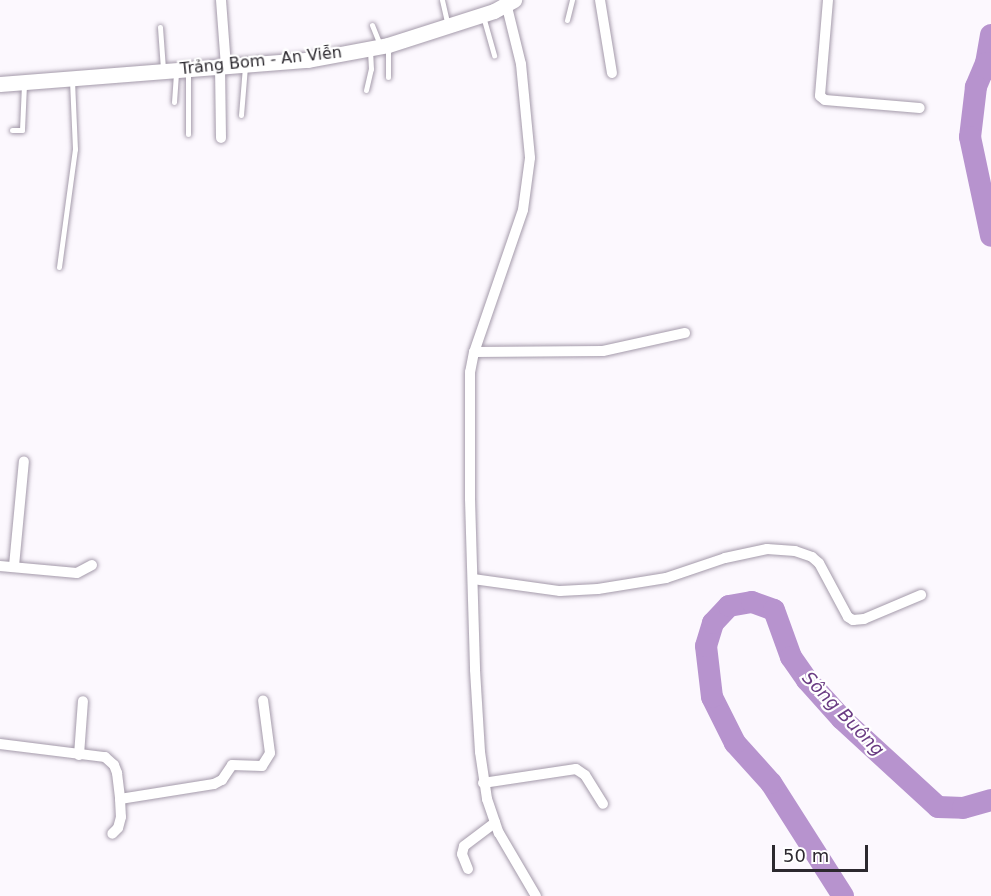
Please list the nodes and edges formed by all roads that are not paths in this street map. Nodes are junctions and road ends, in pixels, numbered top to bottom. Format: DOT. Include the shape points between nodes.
graph roads {
  1 [pos="221,0"];
  2 [pos="442,0"];
  3 [pos="572,0"];
  4 [pos="600,0"];
  5 [pos="828,0"];
  6 [pos="503,3"];
  7 [pos="482,15"];
  8 [pos="567,20"];
  9 [pos="372,25"];
  10 [pos="160,27"];
  11 [pos="448,27"];
  12 [pos="379,47"];
  13 [pos="494,55"];
  14 [pos="245,64"];
  15 [pos="224,66"];
  16 [pos="176,70"];
  17 [pos="612,73"];
  18 [pos="388,77"];
  19 [pos="72,78"];
  20 [pos="24,82"];
  21 [pos="0,84"];
  22 [pos="366,90"];
  23 [pos="174,102"];
  24 [pos="920,108"];
  25 [pos="241,114"];
  26 [pos="12,130"];
  27 [pos="22,130"];
  28 [pos="30,131"];
  29 [pos="188,134"];
  30 [pos="221,138"];
  31 [pos="59,267"];
  32 [pos="685,333"];
  33 [pos="474,352"];
  34 [pos="24,461"];
  35 [pos="92,565"];
  36 [pos="0,566"];
  37 [pos="14,566"];
  38 [pos="474,579"];
  39 [pos="921,595"];
  40 [pos="263,700"];
  41 [pos="83,701"];
  42 [pos="0,744"];
  43 [pos="79,755"];
  44 [pos="483,783"];
  45 [pos="120,799"];
  46 [pos="603,804"];
  47 [pos="495,823"];
  48 [pos="111,834"];
  49 [pos="468,869"];
  50 [pos="536,896"];
  1 -- 15 [label="street"];
  2 -- 11 [label="lane"];
  3 -- 8 [label="lane"];
  4 -- 17 [label="street"];
  5 -- 24 [label="street" via="820,96 825,100"];
  6 -- 7 [label="main road, Trảng Bom - An Viễn"];
  6 -- 33 [label="street" via="521,64 530,158 516,236"];
  7 -- 11 [label="main road, Trảng Bom - An Viễn"];
  7 -- 13 [label="lane"];
  9 -- 12 [label="lane"];
  10 -- 16 [label="lane"];
  11 -- 12 [label="main road, Trảng Bom - An Viễn"];
  12 -- 14 [label="main road, Trảng Bom - An Viễn" via="308,60"];
  12 -- 18 [label="lane"];
  12 -- 22 [label="lane"];
  14 -- 15 [label="main road, Trảng Bom - An Viễn"];
  14 -- 25 [label="lane"];
  15 -- 16 [label="main road, Trảng Bom - An Viễn"];
  15 -- 30 [label="street"];
  16 -- 19 [label="main road, Trảng Bom - An Viễn"];
  16 -- 23 [label="lane"];
  16 -- 29 [label="lane"];
  19 -- 20 [label="main road, Trảng Bom - An Viễn"];
  19 -- 31 [label="lane" via="75,149"];
  20 -- 21 [label="main road, Trảng Bom - An Viễn"];
  20 -- 27 [label="lane"];
  26 -- 27 [label="lane"];
  27 -- 28 [label="lane"];
  32 -- 33 [label="street" via="603,351"];
  33 -- 38 [label="street" via="469,415"];
  34 -- 37 [label="street"];
  35 -- 37 [label="street" via="77,573"];
  36 -- 37 [label="street"];
  38 -- 39 [label="street" via="550,590 598,589 666,578 767,549 812,557 848,617 854,620"];
  38 -- 44 [label="street" via="475,670"];
  40 -- 45 [label="street" via="270,753 262,766 232,765 222,780 214,784"];
  41 -- 43 [label="street"];
  42 -- 43 [label="street"];
  43 -- 45 [label="street" via="105,757 114,765"];
  44 -- 46 [label="street" via="576,770 585,775"];
  44 -- 47 [label="street"];
  45 -- 48 [label="street" via="121,817"];
  47 -- 49 [label="street" via="464,846 462,854"];
  47 -- 50 [label="street"];
}
